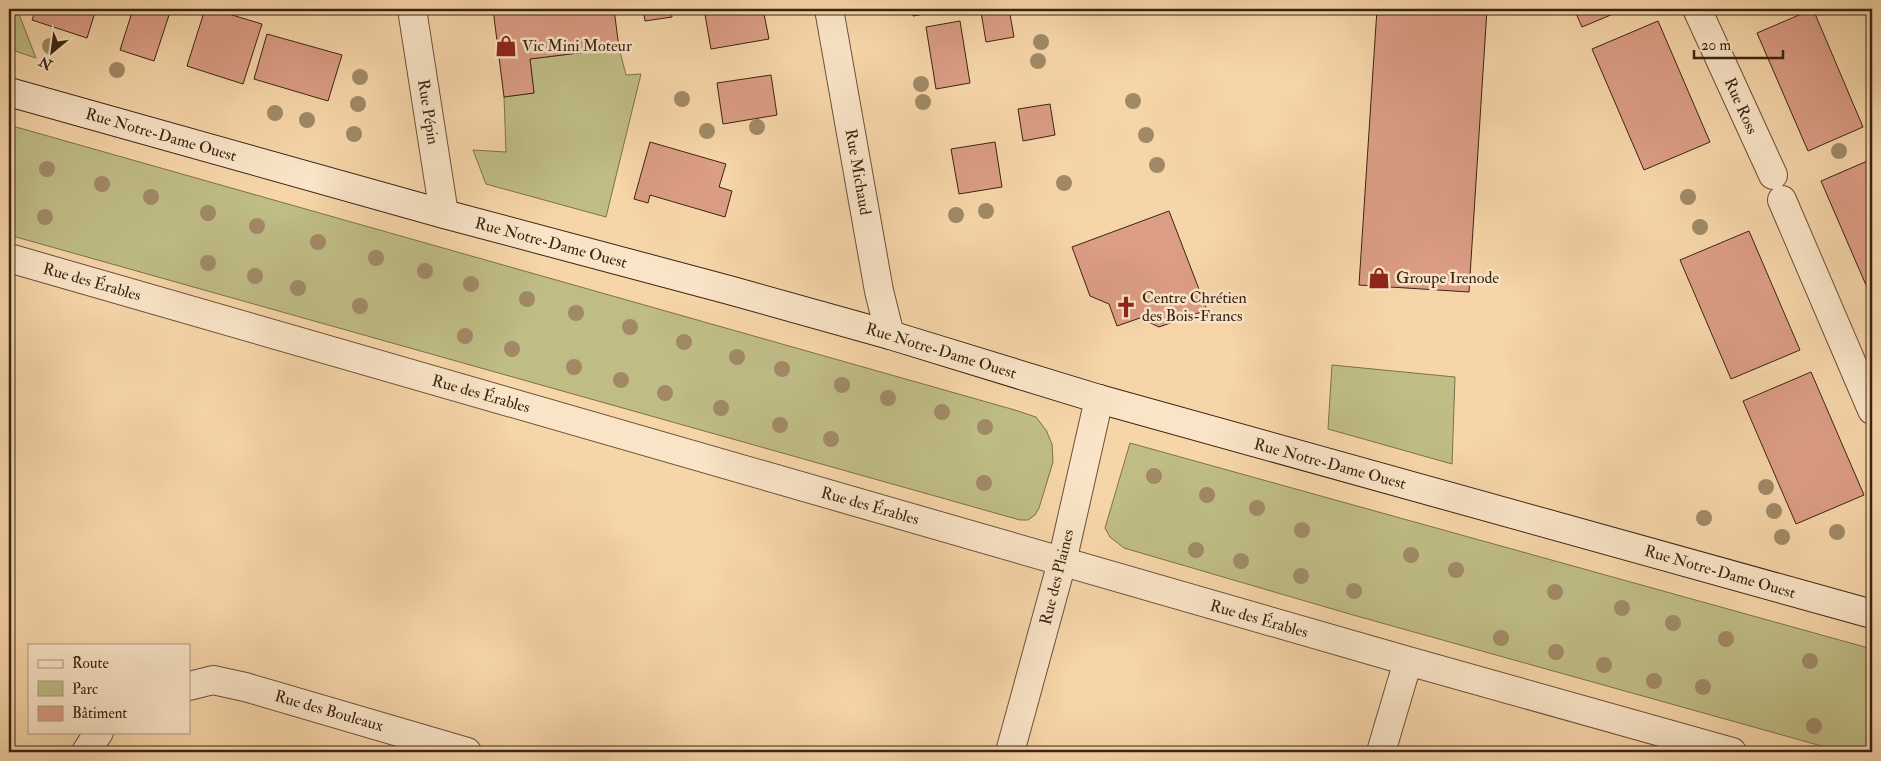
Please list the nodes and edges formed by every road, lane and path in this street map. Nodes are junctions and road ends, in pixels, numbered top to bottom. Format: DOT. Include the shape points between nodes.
graph roads {
  1 [pos="412,9"];
  2 [pos="829,9"];
  3 [pos="1697,9"];
  4 [pos="9,92"];
  5 [pos="444,214"];
  6 [pos="9,258"];
  7 [pos="890,336"];
  8 [pos="1099,399"];
  9 [pos="1872,410"];
  10 [pos="1062,562"];
  11 [pos="1872,614"];
  12 [pos="1408,661"];
  13 [pos="190,686"];
  14 [pos="98,734"];
  15 [pos="86,752"];
  16 [pos="467,752"];
  17 [pos="1010,752"];
  18 [pos="1381,752"];
  19 [pos="1732,752"];
  1 -- 5 [label="street, Rue Pépin"];
  2 -- 7 [label="street, Rue Michaud" via="879,291"];
  3 -- 9 [label="street, Rue Ross"];
  4 -- 5 [label="street, Rue Notre-Dame Ouest"];
  5 -- 7 [label="street, Rue Notre-Dame Ouest"];
  6 -- 10 [label="street, Rue des Érables"];
  7 -- 8 [label="street, Rue Notre-Dame Ouest"];
  8 -- 10 [label="street, Rue des Plaines"];
  8 -- 11 [label="street, Rue Notre-Dame Ouest"];
  10 -- 12 [label="street, Rue des Érables"];
  10 -- 17 [label="street, Rue des Plaines"];
  12 -- 18 [label="street"];
  12 -- 19 [label="street, Rue des Érables"];
  13 -- 16 [label="street, Rue des Bouleaux" via="213,680 245,687"];
  14 -- 15 [label="street"];
}
